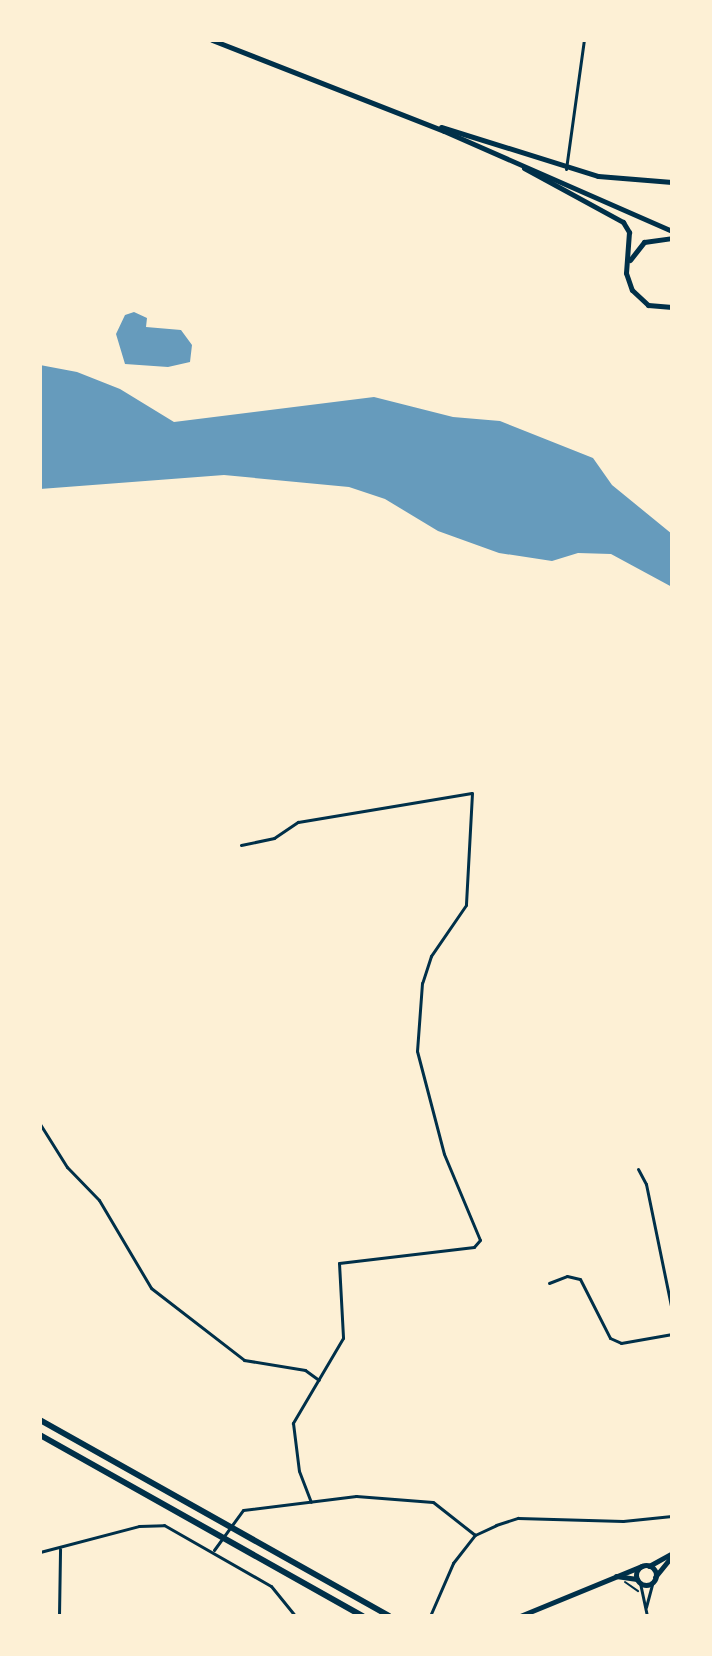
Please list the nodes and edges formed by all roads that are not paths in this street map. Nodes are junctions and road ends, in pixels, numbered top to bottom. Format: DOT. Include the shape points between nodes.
graph roads {
  1 [pos="212,40"];
  2 [pos="584,40"];
  3 [pos="424,124"];
  4 [pos="513,160"];
  5 [pos="566,169"];
  6 [pos="672,182"];
  7 [pos="672,231"];
  8 [pos="672,238"];
  9 [pos="627,265"];
  10 [pos="672,307"];
  11 [pos="241,845"];
  12 [pos="40,1124"];
  13 [pos="638,1169"];
  14 [pos="549,1283"];
  15 [pos="672,1311"];
  16 [pos="672,1334"];
  17 [pos="319,1380"];
  18 [pos="40,1420"];
  19 [pos="40,1435"];
  20 [pos="311,1502"];
  21 [pos="672,1516"];
  22 [pos="475,1535"];
  23 [pos="60,1549"];
  24 [pos="214,1550"];
  25 [pos="40,1552"];
  26 [pos="672,1555"];
  27 [pos="645,1566"];
  28 [pos="618,1578"];
  29 [pos="654,1580"];
  30 [pos="638,1581"];
  31 [pos="646,1613"];
  32 [pos="59,1616"];
  33 [pos="295,1616"];
  34 [pos="363,1616"];
  35 [pos="389,1616"];
  36 [pos="430,1616"];
  37 [pos="520,1616"];
  1 -- 3 [label="main road"];
  2 -- 5 [label="street"];
  3 -- 4 [label="main road"];
  3 -- 5 [label="main road"];
  4 -- 7 [label="main road"];
  4 -- 9 [label="main road" via="623,222 629,232"];
  5 -- 6 [label="main road" via="630,181"];
  8 -- 9 [label="main road" via="644,242"];
  9 -- 10 [label="main road" via="628,281 639,298"];
  11 -- 17 [label="street" via="274,838 298,822 472,793 466,905 431,956 422,983 417,1051 444,1154 480,1240 468,1248 339,1263 343,1338"];
  12 -- 17 [label="street" via="67,1167 99,1200 151,1288 244,1360 305,1370"];
  13 -- 15 [label="street" via="646,1184"];
  14 -- 16 [label="street" via="567,1276 580,1279 610,1338 621,1343"];
  17 -- 20 [label="street" via="293,1423 299,1471"];
  18 -- 35 [label="highway"];
  19 -- 34 [label="highway"];
  20 -- 22 [label="street" via="356,1496 424,1499"];
  20 -- 24 [label="street" via="243,1510"];
  21 -- 22 [label="street" via="623,1521 518,1518"];
  22 -- 36 [label="street" via="453,1563"];
  23 -- 24 [label="street" via="151,1524 176,1529"];
  23 -- 25 [label="street"];
  23 -- 32 [label="street"];
  24 -- 33 [label="street" via="284,1596"];
  26 -- 27 [label="main road"];
  26 -- 29 [label="main road"];
  27 -- 28 [label="main road"];
  27 -- 29 [label="main road"];
  27 -- 30 [label="main road"];
  28 -- 30 [label="main road"];
  28 -- 37 [label="main road"];
  29 -- 30 [label="main road"];
  29 -- 31 [label="street"];
  30 -- 31 [label="street"];
}
